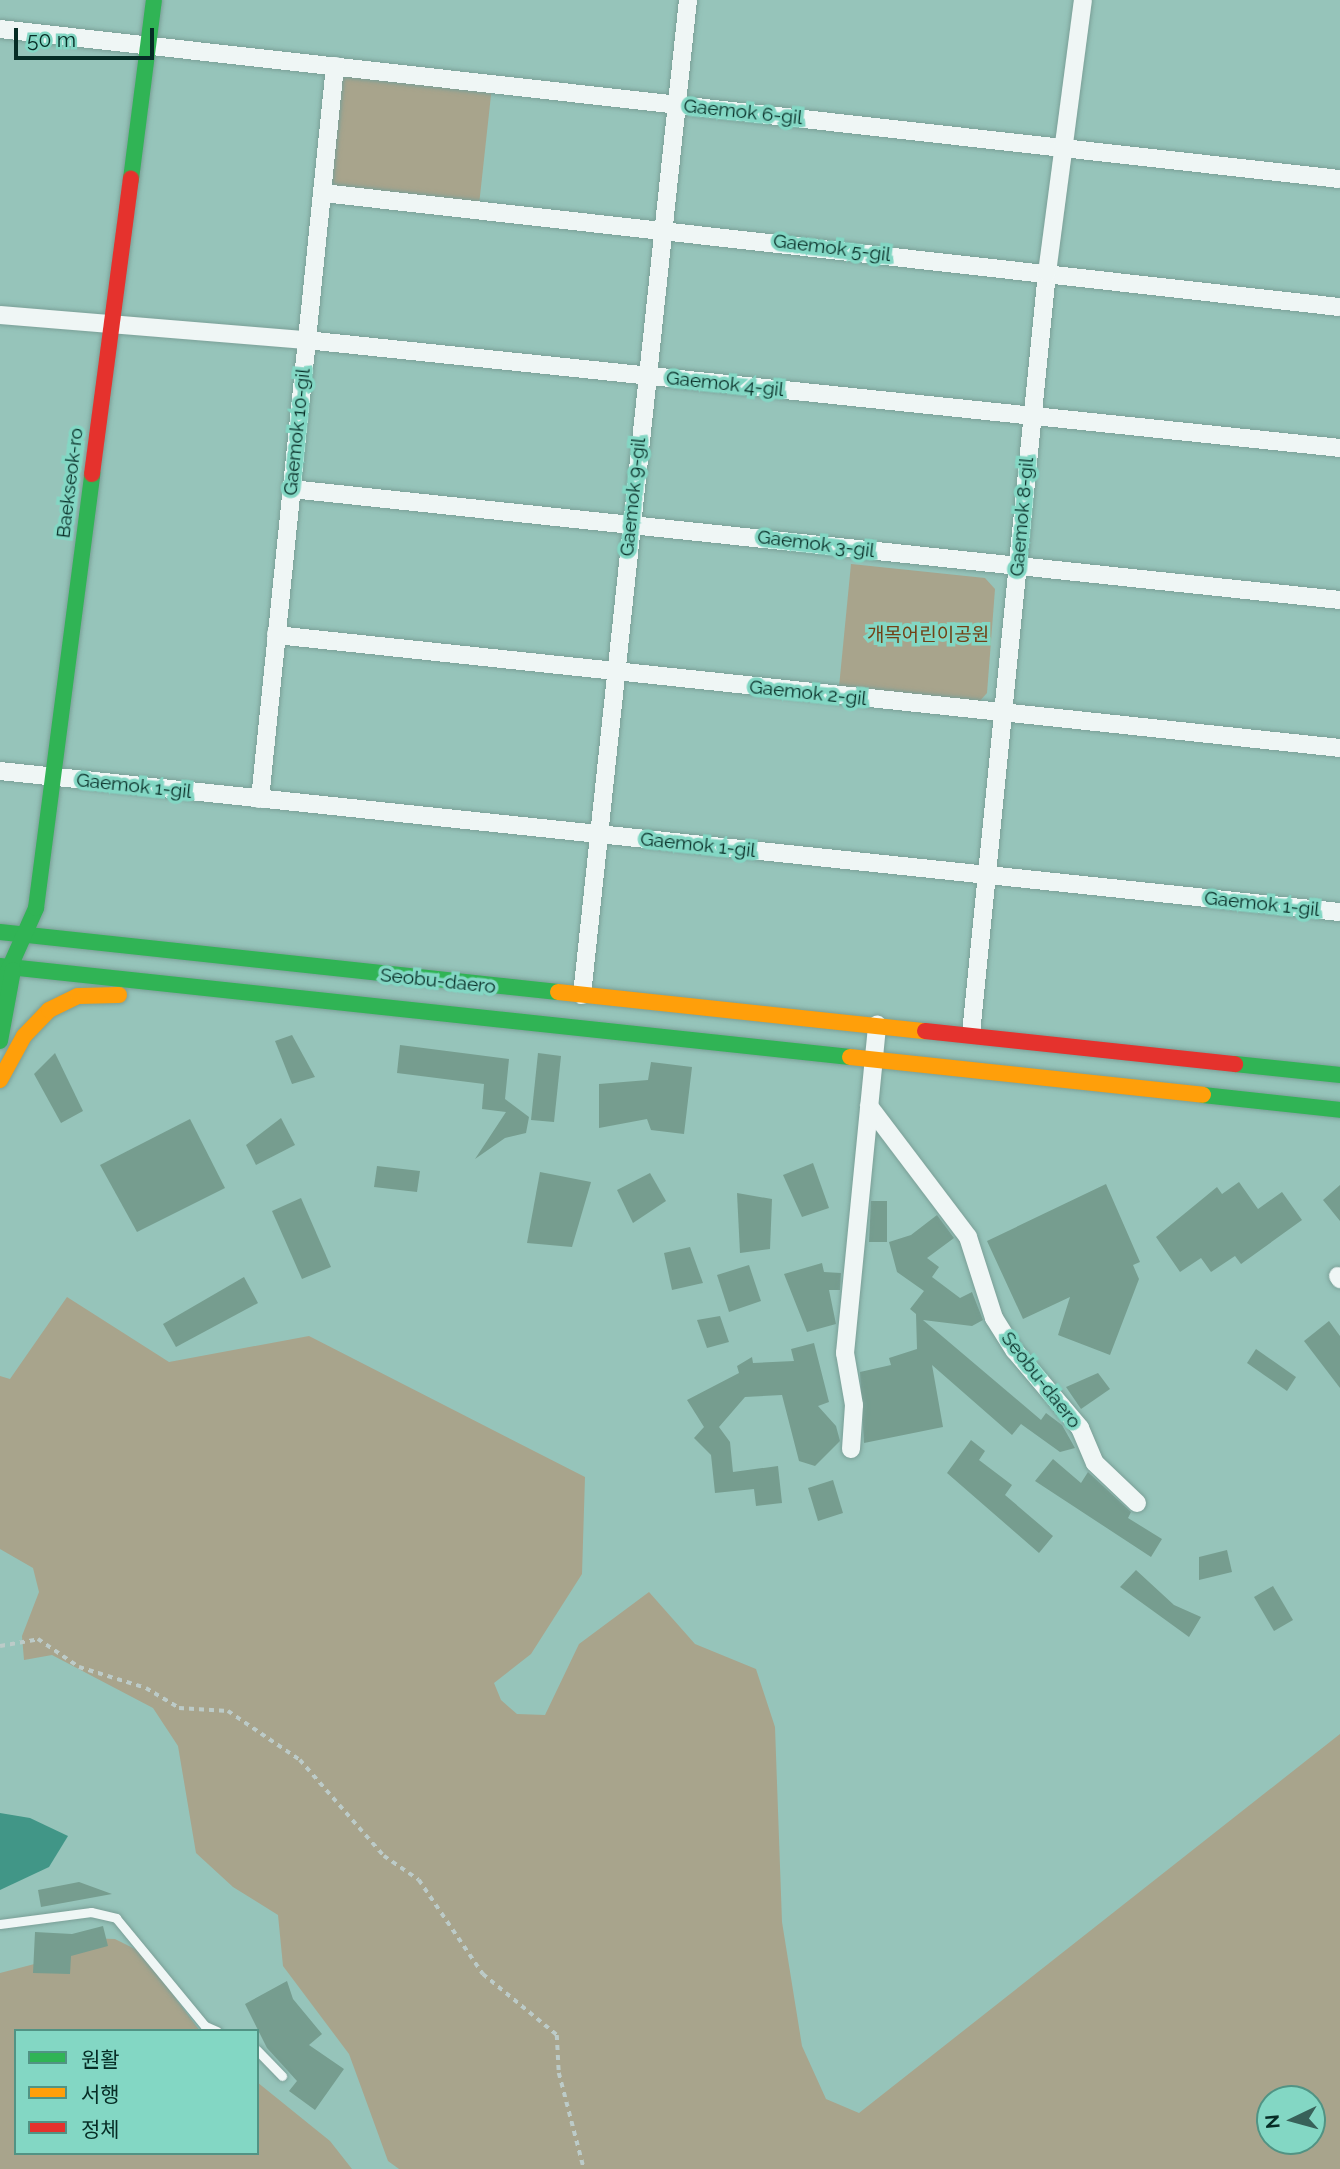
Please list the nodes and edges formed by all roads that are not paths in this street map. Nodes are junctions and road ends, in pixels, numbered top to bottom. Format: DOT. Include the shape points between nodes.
graph roads {
  1 [pos="155,0"];
  2 [pos="688,0"];
  3 [pos="1083,0"];
  4 [pos="0,29"];
  5 [pos="147,44"];
  6 [pos="335,66"];
  7 [pos="678,104"];
  8 [pos="1066,148"];
  9 [pos="1340,179"];
  10 [pos="323,193"];
  11 [pos="663,229"];
  12 [pos="1047,273"];
  13 [pos="1340,307"];
  14 [pos="0,315"];
  15 [pos="110,327"];
  16 [pos="306,340"];
  17 [pos="646,375"];
  18 [pos="1031,417"];
  19 [pos="1340,448"];
  20 [pos="291,489"];
  21 [pos="630,522"];
  22 [pos="1017,567"];
  23 [pos="1340,600"];
  24 [pos="276,635"];
  25 [pos="614,673"];
  26 [pos="1007,712"];
  27 [pos="1340,748"];
  28 [pos="0,771"];
  29 [pos="57,777"];
  30 [pos="260,799"];
  31 [pos="596,834"];
  32 [pos="990,875"];
  33 [pos="1340,912"];
  34 [pos="0,932"];
  35 [pos="28,935"];
  36 [pos="7,967"];
  37 [pos="162,988"];
  38 [pos="0,989"];
  39 [pos="582,995"];
  40 [pos="877,1025"];
  41 [pos="971,1034"];
  42 [pos="0,1041"];
  43 [pos="874,1063"];
  44 [pos="1340,1075"];
  45 [pos="0,1080"];
  46 [pos="869,1106"];
  47 [pos="1340,1110"];
  48 [pos="851,1449"];
  49 [pos="1137,1503"];
  50 [pos="0,1924"];
  51 [pos="212,2029"];
  52 [pos="259,2052"];
  53 [pos="282,2076"];
  1 -- 5 [label="main road, Baekseok-ro"];
  2 -- 7 [label="street, Gaemok 9-gil"];
  3 -- 8 [label="street, Gaemok 8-gil"];
  4 -- 5 [label="street, Gaemok 6-gil"];
  5 -- 6 [label="street, Gaemok 6-gil"];
  5 -- 15 [label="main road, Baekseok-ro"];
  6 -- 7 [label="street, Gaemok 6-gil"];
  6 -- 10 [label="street, Gaemok 10-gil"];
  7 -- 8 [label="street, Gaemok 6-gil"];
  7 -- 11 [label="street, Gaemok 9-gil"];
  8 -- 9 [label="street, Gaemok 6-gil"];
  8 -- 12 [label="street, Gaemok 8-gil"];
  10 -- 11 [label="street, Gaemok 5-gil"];
  10 -- 16 [label="street, Gaemok 10-gil"];
  11 -- 12 [label="street, Gaemok 5-gil"];
  11 -- 17 [label="street, Gaemok 9-gil"];
  12 -- 13 [label="street, Gaemok 5-gil"];
  12 -- 18 [label="street, Gaemok 8-gil"];
  14 -- 15 [label="street, Gaemok 4-gil"];
  15 -- 16 [label="street, Gaemok 4-gil"];
  15 -- 29 [label="main road, Baekseok-ro"];
  16 -- 17 [label="street, Gaemok 4-gil"];
  16 -- 20 [label="street, Gaemok 10-gil"];
  17 -- 18 [label="street, Gaemok 4-gil"];
  17 -- 21 [label="street, Gaemok 9-gil"];
  18 -- 19 [label="street, Gaemok 4-gil"];
  18 -- 22 [label="street, Gaemok 8-gil"];
  20 -- 21 [label="street, Gaemok 3-gil"];
  20 -- 24 [label="street, Gaemok 10-gil"];
  21 -- 22 [label="street, Gaemok 3-gil"];
  21 -- 25 [label="street, Gaemok 9-gil"];
  22 -- 23 [label="street, Gaemok 3-gil"];
  22 -- 26 [label="street, Gaemok 8-gil"];
  24 -- 25 [label="street, Gaemok 2-gil"];
  24 -- 30 [label="street, Gaemok 10-gil"];
  25 -- 26 [label="street, Gaemok 2-gil"];
  25 -- 31 [label="street, Gaemok 9-gil"];
  26 -- 27 [label="street, Gaemok 2-gil"];
  26 -- 32 [label="street, Gaemok 8-gil"];
  28 -- 29 [label="street, Gaemok 1-gil"];
  29 -- 30 [label="street, Gaemok 1-gil"];
  29 -- 35 [label="main road, Baekseok-ro"];
  30 -- 31 [label="street, Gaemok 1-gil"];
  31 -- 32 [label="street, Gaemok 1-gil"];
  31 -- 39 [label="street, Gaemok 9-gil"];
  32 -- 33 [label="street, Gaemok 1-gil"];
  32 -- 41 [label="street, Gaemok 8-gil"];
  34 -- 35 [label="main road, Seobu-daero"];
  35 -- 36 [label="main road, Baekseok-ro"];
  35 -- 39 [label="main road, Seobu-daero"];
  36 -- 37 [label="main road, Seobu-daero"];
  36 -- 38 [label="main road, Baekseok-ro"];
  36 -- 42 [label="main road, Baekseok-ro"];
  37 -- 43 [label="main road, Seobu-daero"];
  37 -- 45 [label="main road" via="78,996 49,1010 24,1036"];
  39 -- 40 [label="main road, Seobu-daero"];
  40 -- 41 [label="main road, Seobu-daero"];
  40 -- 43 [label="street"];
  41 -- 44 [label="main road, Seobu-daero"];
  43 -- 46 [label="street"];
  43 -- 47 [label="main road, Seobu-daero"];
  46 -- 48 [label="street" via="845,1353 853,1405"];
  46 -- 49 [label="street, Seobu-daero" via="968,1237 994,1318 1015,1351 1080,1428 1095,1463"];
  50 -- 51 [label="lane" via="91,1912 116,1918"];
  52 -- 53 [label="lane"];
}
